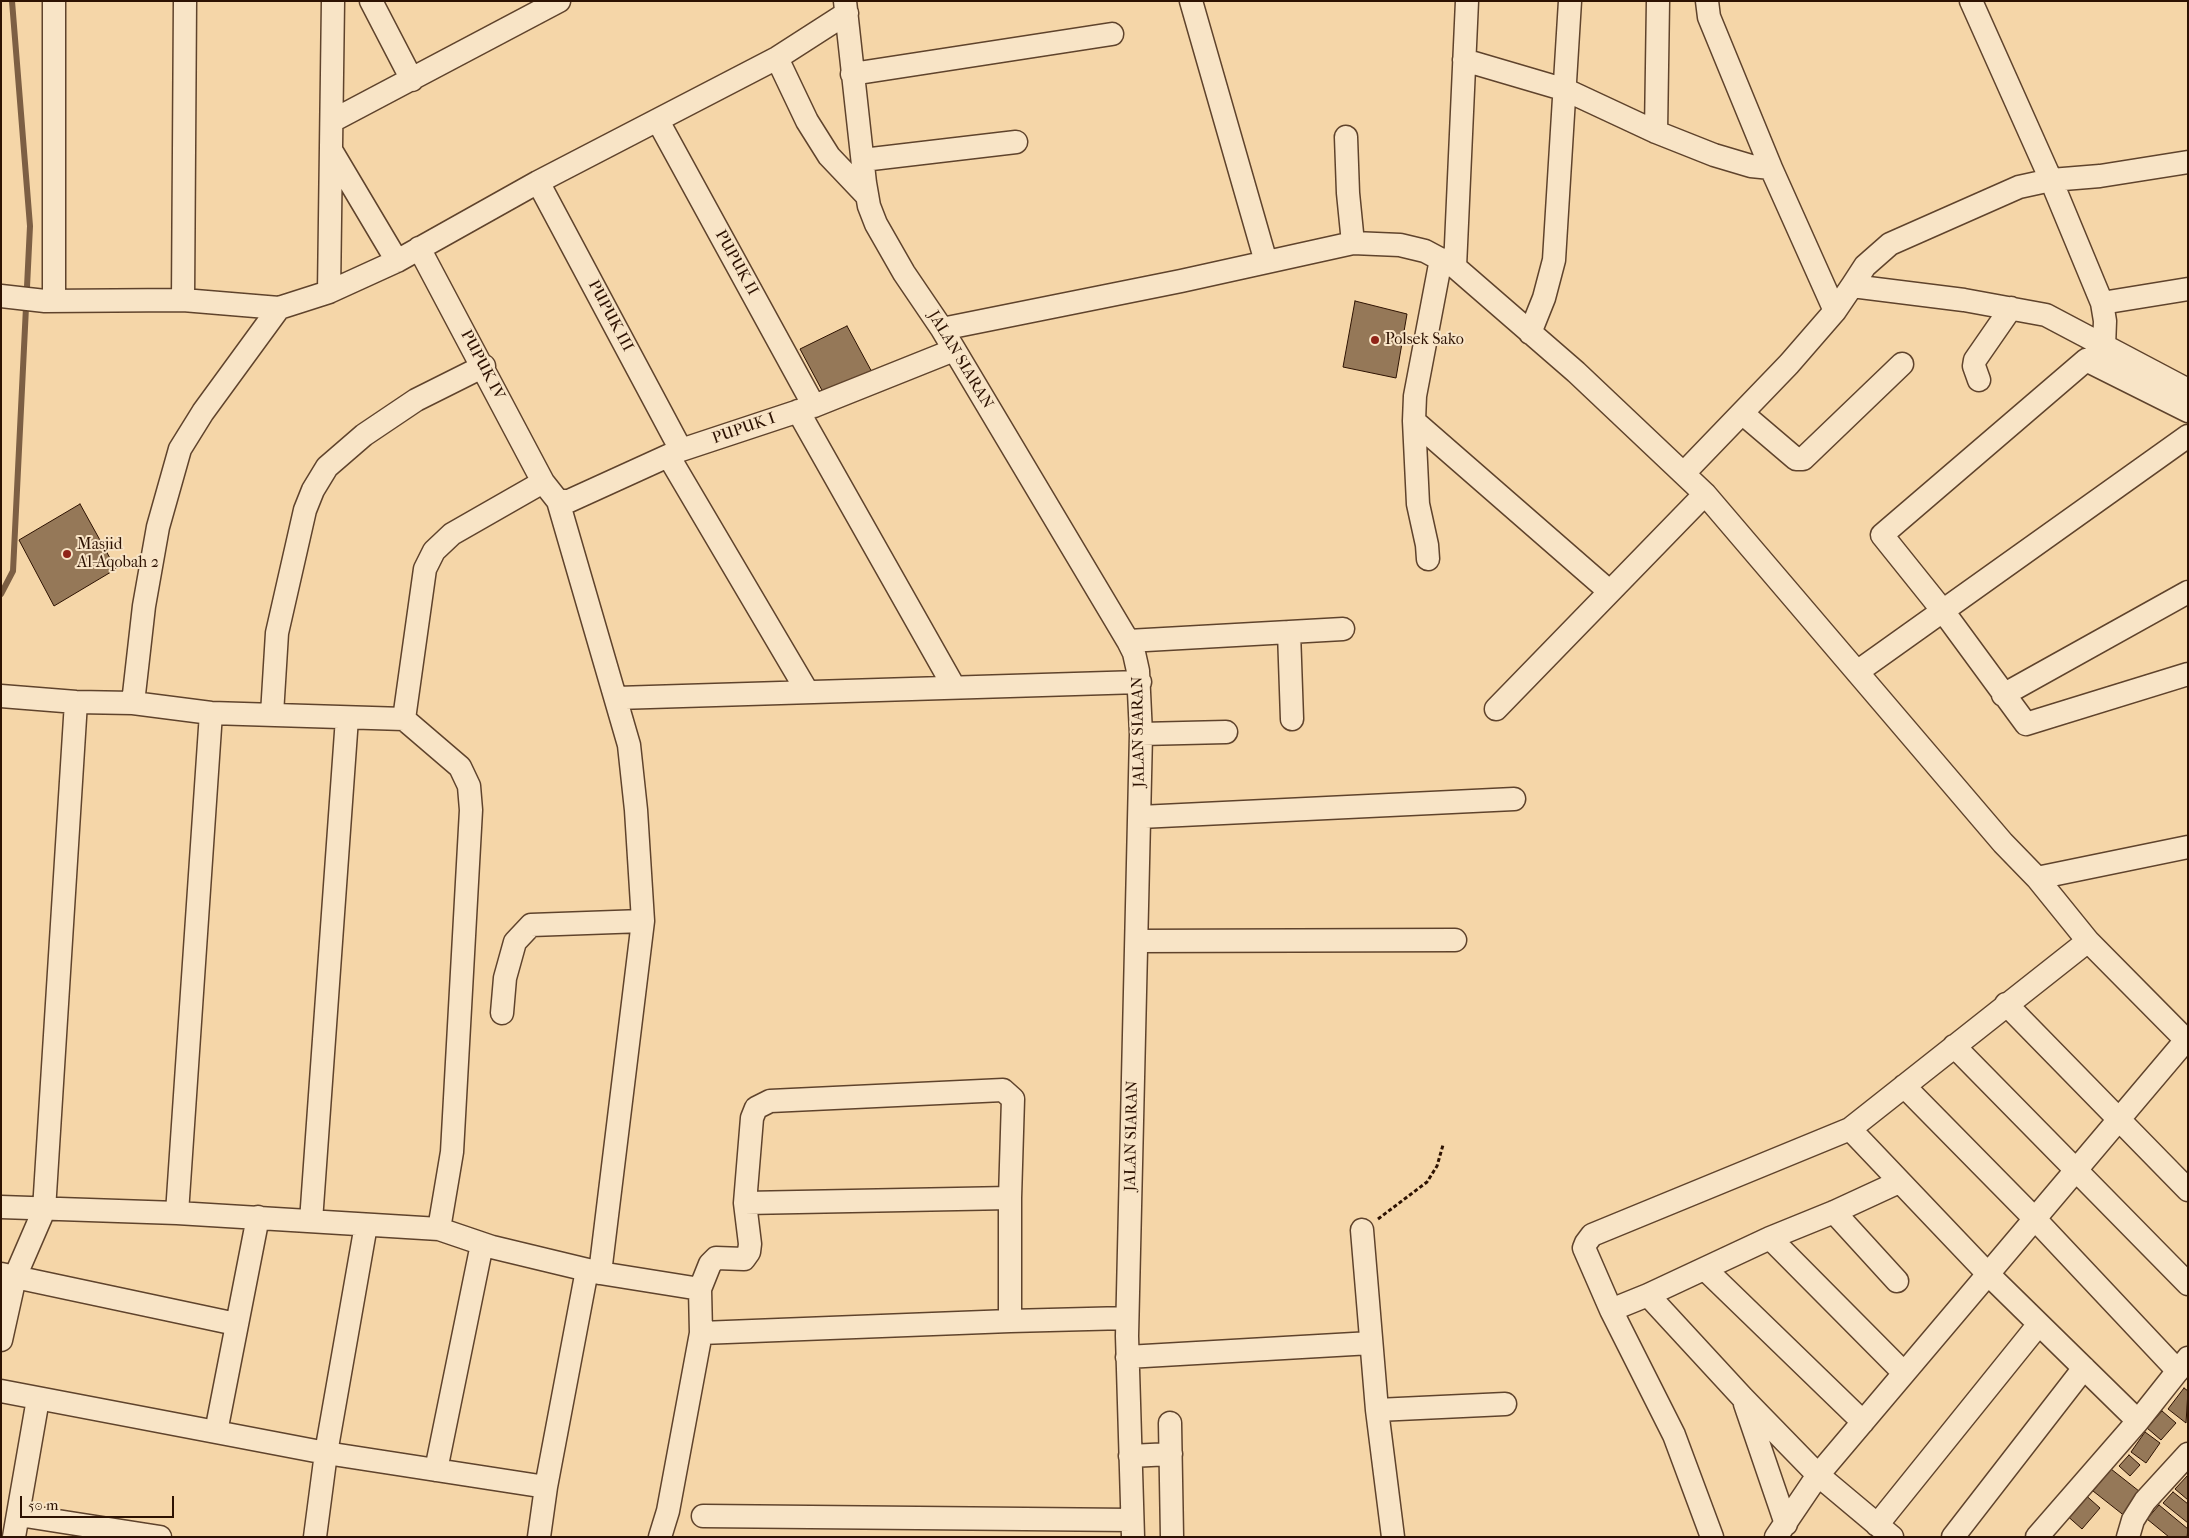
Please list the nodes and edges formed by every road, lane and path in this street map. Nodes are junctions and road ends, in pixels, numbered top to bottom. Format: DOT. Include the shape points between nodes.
graph roads {
  1 [pos="54,1"];
  2 [pos="185,1"];
  3 [pos="333,1"];
  4 [pos="371,1"];
  5 [pos="559,1"];
  6 [pos="1191,1"];
  7 [pos="1467,1"];
  8 [pos="1570,1"];
  9 [pos="1658,1"];
  10 [pos="1707,1"];
  11 [pos="1971,1"];
  12 [pos="846,7"];
  13 [pos="1112,34"];
  14 [pos="777,58"];
  15 [pos="1464,60"];
  16 [pos="852,74"];
  17 [pos="412,80"];
  18 [pos="1566,90"];
  19 [pos="332,121"];
  20 [pos="658,121"];
  21 [pos="1656,132"];
  22 [pos="1346,137"];
  23 [pos="1016,142"];
  24 [pos="331,150"];
  25 [pos="863,160"];
  26 [pos="2188,162"];
  27 [pos="1771,168"];
  28 [pos="2051,180"];
  29 [pos="538,182"];
  30 [pos="867,196"];
  31 [pos="1353,244"];
  32 [pos="420,248"];
  33 [pos="397,261"];
  34 [pos="1266,262"];
  35 [pos="1448,263"];
  36 [pos="1852,286"];
  37 [pos="2188,289"];
  38 [pos="329,292"];
  39 [pos="5,297"];
  40 [pos="183,300"];
  41 [pos="49,301"];
  42 [pos="2102,302"];
  43 [pos="279,308"];
  44 [pos="2011,308"];
  45 [pos="1835,310"];
  46 [pos="942,329"];
  47 [pos="1530,333"];
  48 [pos="2104,346"];
  49 [pos="954,350"];
  50 [pos="1902,364"];
  51 [pos="484,366"];
  52 [pos="1979,380"];
  53 [pos="2188,390"];
  54 [pos="806,408"];
  55 [pos="2188,411"];
  56 [pos="1742,413"];
  57 [pos="1414,422"];
  58 [pos="2188,436"];
  59 [pos="675,453"];
  60 [pos="1684,473"];
  61 [pos="543,482"];
  62 [pos="1705,494"];
  63 [pos="558,501"];
  64 [pos="1428,560"];
  65 [pos="1609,591"];
  66 [pos="2188,592"];
  67 [pos="1943,611"];
  68 [pos="1343,629"];
  69 [pos="1289,632"];
  70 [pos="1128,641"];
  71 [pos="1857,672"];
  72 [pos="2188,674"];
  73 [pos="1140,682"];
  74 [pos="954,687"];
  75 [pos="807,691"];
  76 [pos="2003,695"];
  77 [pos="1,696"];
  78 [pos="616,698"];
  79 [pos="76,702"];
  80 [pos="133,703"];
  81 [pos="1496,710"];
  82 [pos="211,713"];
  83 [pos="272,714"];
  84 [pos="347,718"];
  85 [pos="404,718"];
  86 [pos="1292,719"];
  87 [pos="1226,732"];
  88 [pos="1141,734"];
  89 [pos="1514,799"];
  90 [pos="1140,817"];
  91 [pos="2188,847"];
  92 [pos="2037,878"];
  93 [pos="643,921"];
  94 [pos="1454,940"];
  95 [pos="1137,941"];
  96 [pos="2088,942"];
  97 [pos="2006,1004"];
  98 [pos="502,1013"];
  99 [pos="2187,1041"];
  100 [pos="1954,1046"];
  101 [pos="1904,1086"];
  102 [pos="2119,1120"];
  103 [pos="1850,1129"];
  104 [pos="1443,1145"];
  105 [pos="2076,1170"];
  106 [pos="1899,1182"];
  107 [pos="2188,1190"];
  108 [pos="1010,1198"];
  109 [pos="745,1203"];
  110 [pos="1,1207"];
  111 [pos="44,1210"];
  112 [pos="177,1212"];
  113 [pos="1834,1212"];
  114 [pos="258,1217"];
  115 [pos="2035,1218"];
  116 [pos="311,1221"];
  117 [pos="366,1224"];
  118 [pos="439,1229"];
  119 [pos="1362,1230"];
  120 [pos="1770,1238"];
  121 [pos="482,1244"];
  122 [pos="1705,1269"];
  123 [pos="594,1272"];
  124 [pos="1988,1274"];
  125 [pos="8,1275"];
  126 [pos="1897,1281"];
  127 [pos="2188,1284"];
  128 [pos="700,1289"];
  129 [pos="1648,1295"];
  130 [pos="1611,1310"];
  131 [pos="1128,1318"];
  132 [pos="1010,1321"];
  133 [pos="236,1324"];
  134 [pos="2039,1324"];
  135 [pos="701,1333"];
  136 [pos="1,1340"];
  137 [pos="1371,1343"];
  138 [pos="1128,1357"];
  139 [pos="2183,1364"];
  140 [pos="2084,1368"];
  141 [pos="1904,1373"];
  142 [pos="1,1390"];
  143 [pos="1743,1398"];
  144 [pos="38,1399"];
  145 [pos="1504,1404"];
  146 [pos="1377,1410"];
  147 [pos="2138,1421"];
  148 [pos="1863,1422"];
  149 [pos="1170,1423"];
  150 [pos="216,1432"];
  151 [pos="326,1453"];
  152 [pos="1171,1454"];
  153 [pos="2188,1454"];
  154 [pos="1130,1456"];
  155 [pos="436,1470"];
  156 [pos="1818,1475"];
  157 [pos="546,1487"];
  158 [pos="19,1515"];
  159 [pos="703,1516"];
  160 [pos="1132,1529"];
  161 [pos="1885,1531"];
  162 [pos="1782,1533"];
  163 [pos="14,1537"];
  164 [pos="160,1537"];
  165 [pos="315,1537"];
  166 [pos="539,1537"];
  167 [pos="660,1537"];
  168 [pos="1172,1537"];
  169 [pos="1393,1537"];
  170 [pos="1712,1537"];
  171 [pos="1953,1537"];
  172 [pos="2037,1537"];
  173 [pos="2128,1537"];
  1 -- 41 [label="street"];
  2 -- 40 [label="street"];
  3 -- 19 [label="street"];
  4 -- 17 [label="street"];
  5 -- 17 [label="street"];
  6 -- 34 [label="street"];
  7 -- 15 [label="street"];
  8 -- 18 [label="street"];
  9 -- 21 [label="street"];
  10 -- 27 [label="street" via="1709,17"];
  11 -- 28 [label="street"];
  12 -- 14 [label="street"];
  12 -- 16 [label="street, JALAN SIARAN"];
  13 -- 16 [label="street"];
  14 -- 20 [label="street"];
  14 -- 30 [label="street" via="807,121 829,156"];
  15 -- 18 [label="street"];
  15 -- 35 [label="street"];
  16 -- 25 [label="street, JALAN SIARAN"];
  17 -- 19 [label="street"];
  18 -- 21 [label="street"];
  18 -- 47 [label="street" via="1554,260"];
  19 -- 24 [label="street"];
  20 -- 29 [label="street"];
  20 -- 54 [label="street, PUPUK II"];
  21 -- 27 [label="street" via="1714,155"];
  22 -- 31 [label="street"];
  23 -- 25 [label="street"];
  24 -- 33 [label="street"];
  24 -- 38 [label="street"];
  25 -- 30 [label="street, JALAN SIARAN"];
  26 -- 28 [label="street"];
  27 -- 45 [label="street"];
  28 -- 36 [label="street" via="2019,187 1890,244 1865,266"];
  28 -- 42 [label="street"];
  29 -- 32 [label="street"];
  29 -- 59 [label="street, PUPUK III"];
  30 -- 46 [label="street, JALAN SIARAN" via="885,241"];
  31 -- 34 [label="street"];
  31 -- 35 [label="street" via="1400,245 1425,251"];
  32 -- 33 [label="street"];
  32 -- 51 [label="street, PUPUK IV"];
  33 -- 38 [label="street"];
  34 -- 46 [label="street"];
  35 -- 47 [label="street"];
  35 -- 57 [label="street" via="1415,396"];
  36 -- 44 [label="street"];
  36 -- 45 [label="street"];
  37 -- 42 [label="street"];
  38 -- 43 [label="street"];
  39 -- 41 [label="street"];
  40 -- 41 [label="street"];
  40 -- 43 [label="street"];
  42 -- 48 [label="street"];
  43 -- 80 [label="street" via="180,449 158,527 144,606"];
  44 -- 48 [label="street" via="2046,315"];
  44 -- 52 [label="street" via="1975,360"];
  45 -- 56 [label="street"];
  46 -- 49 [label="street, JALAN SIARAN"];
  47 -- 60 [label="street"];
  48 -- 53 [label="street"];
  49 -- 54 [label="street, PUPUK I"];
  49 -- 70 [label="street, JALAN SIARAN"];
  50 -- 56 [label="street" via="1804,459 1796,458"];
  51 -- 61 [label="street, PUPUK IV"];
  51 -- 83 [label="street" via="416,400 364,435 328,467 313,490 305,510 278,633"];
  54 -- 59 [label="street, PUPUK I"];
  54 -- 74 [label="street, PUPUK II"];
  55 -- 67 [label="street" via="2086,360 1882,535"];
  56 -- 60 [label="street"];
  57 -- 64 [label="street" via="1418,504 1428,544"];
  57 -- 65 [label="street"];
  58 -- 67 [label="street"];
  59 -- 63 [label="street, PUPUK I" via="569,501"];
  59 -- 75 [label="street, PUPUK III"];
  60 -- 62 [label="street"];
  61 -- 63 [label="street"];
  61 -- 85 [label="street" via="452,534 434,551 425,568"];
  62 -- 65 [label="street"];
  62 -- 71 [label="street"];
  63 -- 78 [label="street"];
  65 -- 81 [label="street"];
  66 -- 76 [label="street"];
  67 -- 71 [label="street"];
  67 -- 76 [label="street"];
  68 -- 69 [label="street"];
  69 -- 70 [label="street"];
  69 -- 86 [label="street"];
  70 -- 73 [label="street, JALAN SIARAN"];
  71 -- 92 [label="street" via="2002,842"];
  72 -- 76 [label="street" via="2026,724"];
  73 -- 74 [label="street"];
  73 -- 88 [label="street, JALAN SIARAN"];
  74 -- 75 [label="street"];
  75 -- 78 [label="street"];
  77 -- 79 [label="street"];
  78 -- 93 [label="street" via="629,745"];
  79 -- 80 [label="street"];
  79 -- 111 [label="street"];
  80 -- 82 [label="street"];
  82 -- 83 [label="street"];
  82 -- 112 [label="street"];
  83 -- 84 [label="street"];
  84 -- 85 [label="street"];
  84 -- 116 [label="street"];
  85 -- 118 [label="street" via="460,767 469,786 471,810 452,1152"];
  87 -- 88 [label="street"];
  88 -- 90 [label="street, JALAN SIARAN"];
  89 -- 90 [label="street"];
  90 -- 95 [label="street, JALAN SIARAN"];
  91 -- 92 [label="street"];
  92 -- 96 [label="street"];
  93 -- 98 [label="street" via="531,925 515,942 505,978"];
  93 -- 123 [label="street"];
  94 -- 95 [label="street"];
  95 -- 131 [label="street, JALAN SIARAN"];
  96 -- 97 [label="street"];
  96 -- 99 [label="street"];
  97 -- 100 [label="street"];
  97 -- 102 [label="street"];
  99 -- 102 [label="street"];
  100 -- 101 [label="street"];
  100 -- 105 [label="street"];
  101 -- 103 [label="street"];
  101 -- 115 [label="street"];
  102 -- 105 [label="street"];
  102 -- 107 [label="street"];
  103 -- 106 [label="street"];
  103 -- 130 [label="street" via="1592,1234 1584,1248"];
  104 -- 119 [label="path" via="1437,1166 1427,1182"];
  105 -- 115 [label="street"];
  105 -- 127 [label="street"];
  106 -- 113 [label="street"];
  106 -- 124 [label="street"];
  108 -- 109 [label="street"];
  108 -- 109 [label="street" via="1013,1099 1003,1090 770,1101 756,1108 752,1118"];
  108 -- 132 [label="street"];
  109 -- 128 [label="street" via="750,1244 747,1256 737,1260 716,1258 710,1264"];
  110 -- 111 [label="street"];
  111 -- 112 [label="street"];
  111 -- 125 [label="street"];
  112 -- 114 [label="street"];
  113 -- 120 [label="street"];
  113 -- 126 [label="street"];
  114 -- 116 [label="street"];
  114 -- 133 [label="street"];
  115 -- 124 [label="street"];
  115 -- 139 [label="street"];
  116 -- 117 [label="street"];
  117 -- 118 [label="street"];
  117 -- 151 [label="street"];
  118 -- 121 [label="street"];
  119 -- 137 [label="street"];
  120 -- 122 [label="street"];
  120 -- 141 [label="street"];
  121 -- 123 [label="street"];
  121 -- 155 [label="street"];
  122 -- 129 [label="street"];
  122 -- 148 [label="street"];
  123 -- 128 [label="street"];
  123 -- 157 [label="street"];
  124 -- 134 [label="street"];
  124 -- 141 [label="street"];
  125 -- 133 [label="street"];
  125 -- 136 [label="street"];
  128 -- 135 [label="street"];
  129 -- 130 [label="street"];
  129 -- 143 [label="street"];
  130 -- 170 [label="street" via="1674,1435"];
  131 -- 132 [label="street"];
  131 -- 138 [label="street, JALAN SIARAN"];
  132 -- 135 [label="street"];
  133 -- 150 [label="street"];
  134 -- 140 [label="street"];
  134 -- 161 [label="street"];
  135 -- 167 [label="street" via="668,1511"];
  137 -- 138 [label="street"];
  137 -- 146 [label="street"];
  138 -- 154 [label="street, JALAN SIARAN"];
  139 -- 147 [label="street"];
  140 -- 147 [label="street"];
  140 -- 171 [label="street"];
  141 -- 148 [label="street"];
  142 -- 144 [label="street"];
  143 -- 156 [label="street"];
  143 -- 162 [label="street"];
  144 -- 150 [label="street"];
  144 -- 158 [label="street"];
  145 -- 146 [label="street"];
  146 -- 169 [label="street"];
  147 -- 172 [label="street"];
  148 -- 156 [label="street"];
  149 -- 152 [label="street"];
  150 -- 151 [label="street"];
  151 -- 155 [label="street"];
  151 -- 165 [label="street"];
  152 -- 154 [label="street"];
  152 -- 168 [label="street"];
  153 -- 173 [label="street" via="2145,1501 2133,1520"];
  154 -- 160 [label="street, JALAN SIARAN"];
  155 -- 157 [label="street"];
  156 -- 161 [label="street"];
  156 -- 162 [label="street"];
  157 -- 166 [label="street"];
  158 -- 163 [label="street"];
  158 -- 164 [label="street"];
  159 -- 160 [label="street"];
}
